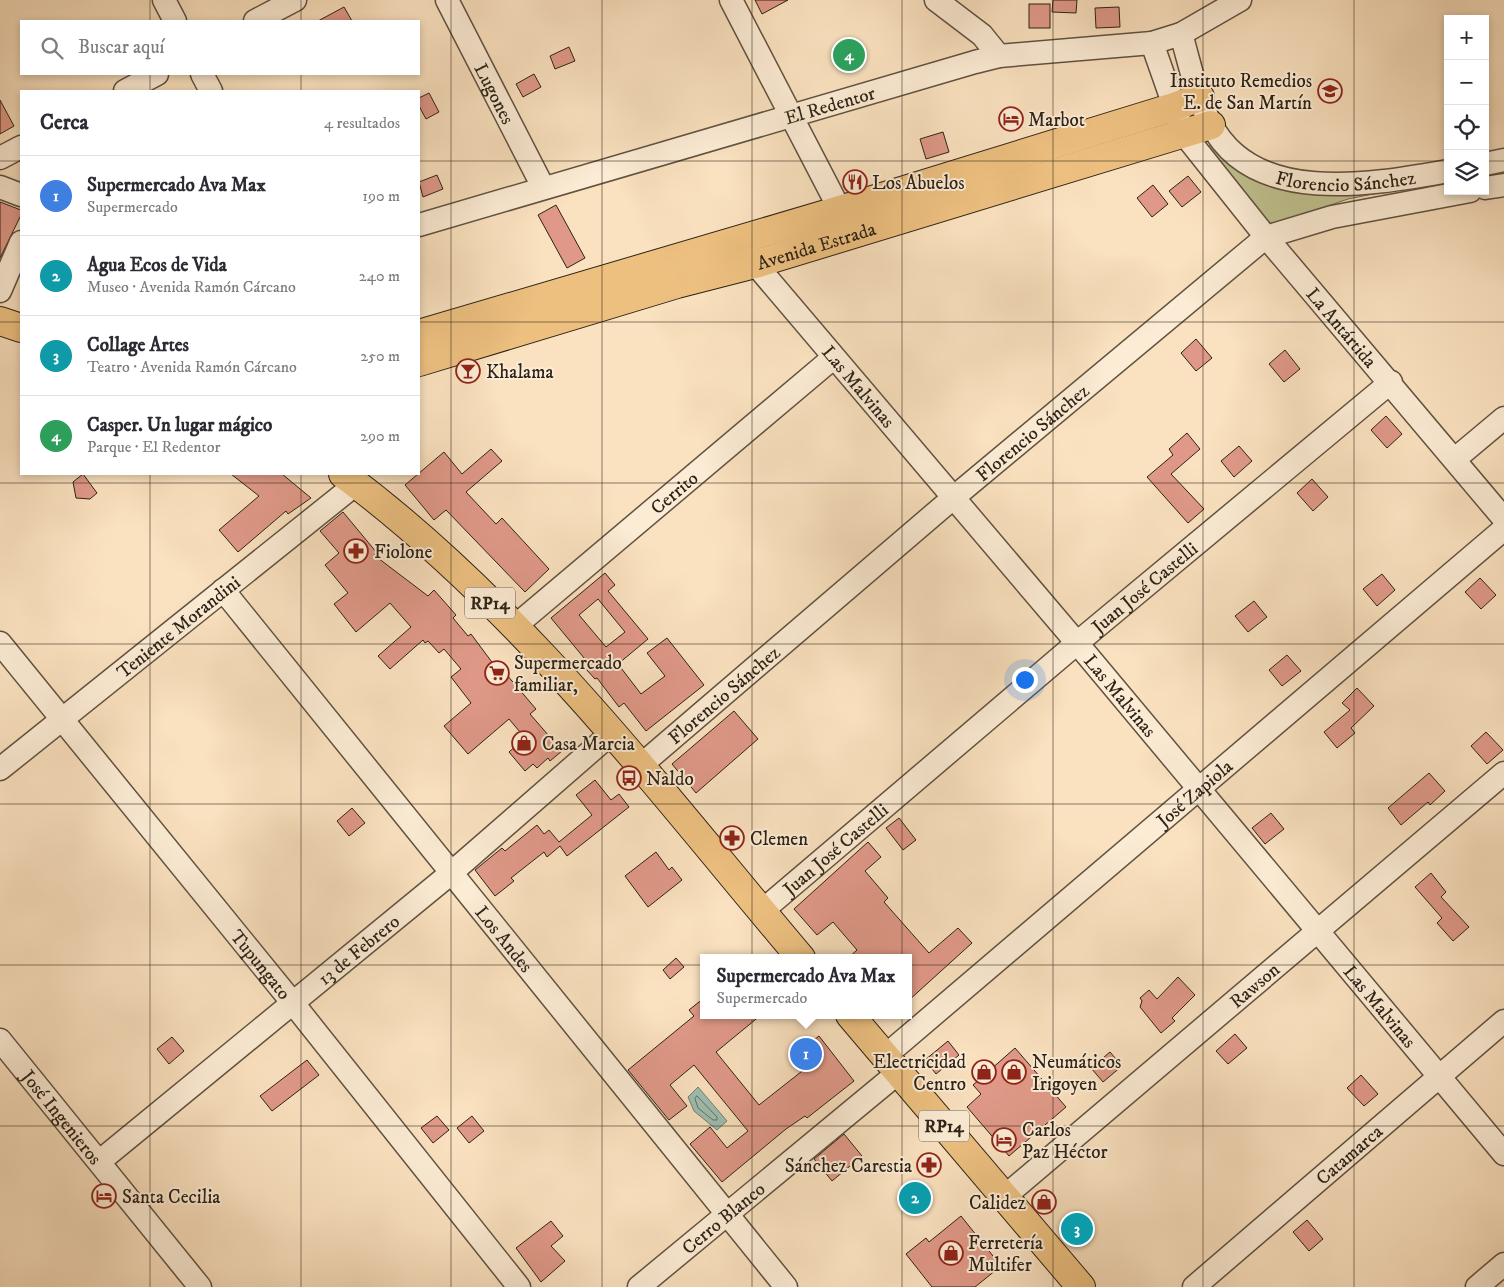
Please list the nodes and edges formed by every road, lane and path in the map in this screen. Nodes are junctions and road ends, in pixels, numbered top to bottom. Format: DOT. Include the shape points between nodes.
graph roads {
  1 [pos="164,0"];
  2 [pos="295,0"];
  3 [pos="447,0"];
  4 [pos="731,0"];
  5 [pos="936,0"];
  6 [pos="1240,0"];
  7 [pos="174,20"];
  8 [pos="258,20"];
  9 [pos="1181,34"];
  10 [pos="1152,43"];
  11 [pos="999,56"];
  12 [pos="155,75"];
  13 [pos="203,75"];
  14 [pos="127,90"];
  15 [pos="210,90"];
  16 [pos="1200,97"];
  17 [pos="1174,107"];
  18 [pos="791,118"];
  19 [pos="1211,125"];
  20 [pos="1184,134"];
  21 [pos="20,148"];
  22 [pos="0,158"];
  23 [pos="1504,160"];
  24 [pos="1489,163"];
  25 [pos="1444,172"];
  26 [pos="1504,185"];
  27 [pos="0,187"];
  28 [pos="543,187"];
  29 [pos="1489,187"];
  30 [pos="20,195"];
  31 [pos="1449,195"];
  32 [pos="915,200"];
  33 [pos="840,210"];
  34 [pos="420,225"];
  35 [pos="1266,237"];
  36 [pos="735,240"];
  37 [pos="20,244"];
  38 [pos="755,264"];
  39 [pos="672,272"];
  40 [pos="0,291"];
  41 [pos="0,306"];
  42 [pos="20,313"];
  43 [pos="0,321"];
  44 [pos="20,328"];
  45 [pos="420,334"];
  46 [pos="833,358"];
  47 [pos="420,362"];
  48 [pos="1391,382"];
  49 [pos="1504,418"];
  50 [pos="1455,459"];
  51 [pos="349,479"];
  52 [pos="953,498"];
  53 [pos="1504,519"];
  54 [pos="1504,530"];
  55 [pos="223,590"];
  56 [pos="514,627"];
  57 [pos="0,643"];
  58 [pos="1077,643"];
  59 [pos="63,720"];
  60 [pos="613,732"];
  61 [pos="640,766"];
  62 [pos="0,769"];
  63 [pos="1504,773"];
  64 [pos="1200,789"];
  65 [pos="450,874"];
  66 [pos="762,912"];
  67 [pos="1318,931"];
  68 [pos="798,954"];
  69 [pos="292,1002"];
  70 [pos="853,1019"];
  71 [pos="1504,1021"];
  72 [pos="0,1040"];
  73 [pos="892,1064"];
  74 [pos="1439,1077"];
  75 [pos="1504,1154"];
  76 [pos="100,1161"];
  77 [pos="1004,1196"];
  78 [pos="727,1214"];
  79 [pos="1504,1264"];
  80 [pos="200,1287"];
  81 [pos="519,1287"];
  82 [pos="639,1287"];
  83 [pos="786,1287"];
  84 [pos="1081,1287"];
  85 [pos="1194,1287"];
  86 [pos="1476,1287"];
  1 -- 7 [label="street"];
  2 -- 8 [label="street"];
  3 -- 28 [label="street, Lugones"];
  4 -- 18 [label="street"];
  5 -- 11 [label="street" via="982,35"];
  6 -- 9 [label="street, El Redentor"];
  9 -- 10 [label="street, El Redentor"];
  9 -- 16 [label="street, Florencio Sánchez"];
  10 -- 11 [label="street, El Redentor"];
  10 -- 17 [label="street"];
  11 -- 18 [label="street, El Redentor"];
  12 -- 14 [label="street"];
  13 -- 15 [label="street"];
  16 -- 17 [label="main road, Avenida Estrada"];
  16 -- 19 [label="street, Florencio Sánchez"];
  17 -- 20 [label="street"];
  17 -- 32 [label="main road, Avenida Estrada"];
  18 -- 28 [label="street, El Redentor"];
  18 -- 33 [label="street"];
  19 -- 20 [label="main road, Avenida Estrada"];
  19 -- 25 [label="street, Florencio Sánchez" via="1230,150 1246,164 1287,180 1359,184"];
  20 -- 32 [label="main road, Avenida Estrada"];
  20 -- 35 [label="street, La Antártida"];
  21 -- 22 [label="street"];
  23 -- 24 [label="street"];
  26 -- 29 [label="street"];
  27 -- 30 [label="street"];
  28 -- 34 [label="street, El Redentor"];
  31 -- 35 [label="street, Florencio Sánchez" via="1332,217"];
  32 -- 33 [label="main road, Avenida Estrada"];
  32 -- 38 [label="main road, Avenida Estrada"];
  33 -- 36 [label="main road, Avenida Estrada"];
  35 -- 48 [label="street, La Antártida"];
  35 -- 52 [label="street, Florencio Sánchez"];
  36 -- 38 [label="street, Las Malvinas"];
  36 -- 39 [label="main road, Avenida Estrada"];
  37 -- 40 [label="street"];
  38 -- 39 [label="main road, Avenida Estrada"];
  38 -- 46 [label="street, Las Malvinas"];
  39 -- 45 [label="main road, Avenida Estrada"];
  39 -- 47 [label="main road, Avenida Estrada"];
  41 -- 42 [label="main road"];
  43 -- 44 [label="main road"];
  46 -- 52 [label="street, Las Malvinas"];
  46 -- 56 [label="street, Cerrito"];
  48 -- 50 [label="street, La Antártida"];
  48 -- 58 [label="street, Juan José Castelli"];
  49 -- 50 [label="street"];
  50 -- 53 [label="street, La Antártida"];
  51 -- 55 [label="street, Teniente Morandini"];
  51 -- 56 [label="main road, RP14" via="438,554"];
  52 -- 58 [label="street, Las Malvinas"];
  52 -- 61 [label="street, Florencio Sánchez"];
  54 -- 64 [label="street, José Zapiola"];
  55 -- 59 [label="street, Teniente Morandini"];
  55 -- 65 [label="street, Los Andes"];
  56 -- 60 [label="main road, RP14"];
  57 -- 59 [label="street, Tupungato"];
  58 -- 64 [label="street, Las Malvinas"];
  58 -- 66 [label="street, Juan José Castelli"];
  59 -- 62 [label="street, Teniente Morandini"];
  59 -- 69 [label="street, Tupungato"];
  60 -- 61 [label="main road, RP14"];
  60 -- 65 [label="street, 13 de Febrero"];
  61 -- 66 [label="main road, RP14"];
  63 -- 67 [label="street, Rawson"];
  64 -- 67 [label="street, Las Malvinas"];
  64 -- 73 [label="street, José Zapiola"];
  65 -- 69 [label="street, 13 de Febrero"];
  65 -- 78 [label="street, Los Andes"];
  66 -- 68 [label="main road, RP14"];
  67 -- 74 [label="street, Las Malvinas"];
  67 -- 77 [label="street, Rawson"];
  69 -- 76 [label="street, 13 de Febrero"];
  69 -- 81 [label="street, Tupungato"];
  70 -- 73 [label="main road, RP14"];
  71 -- 74 [label="street, Catamarca"];
  72 -- 76 [label="street, José Ingenieros"];
  73 -- 77 [label="main road, RP14"];
  73 -- 78 [label="street, Cerro Blanco"];
  74 -- 75 [label="street, Las Malvinas"];
  74 -- 85 [label="street, Catamarca"];
  76 -- 80 [label="street, José Ingenieros"];
  77 -- 84 [label="main road, RP14"];
  78 -- 82 [label="street, Cerro Blanco"];
  78 -- 83 [label="street, Los Andes"];
  79 -- 86 [label="street"];
}
